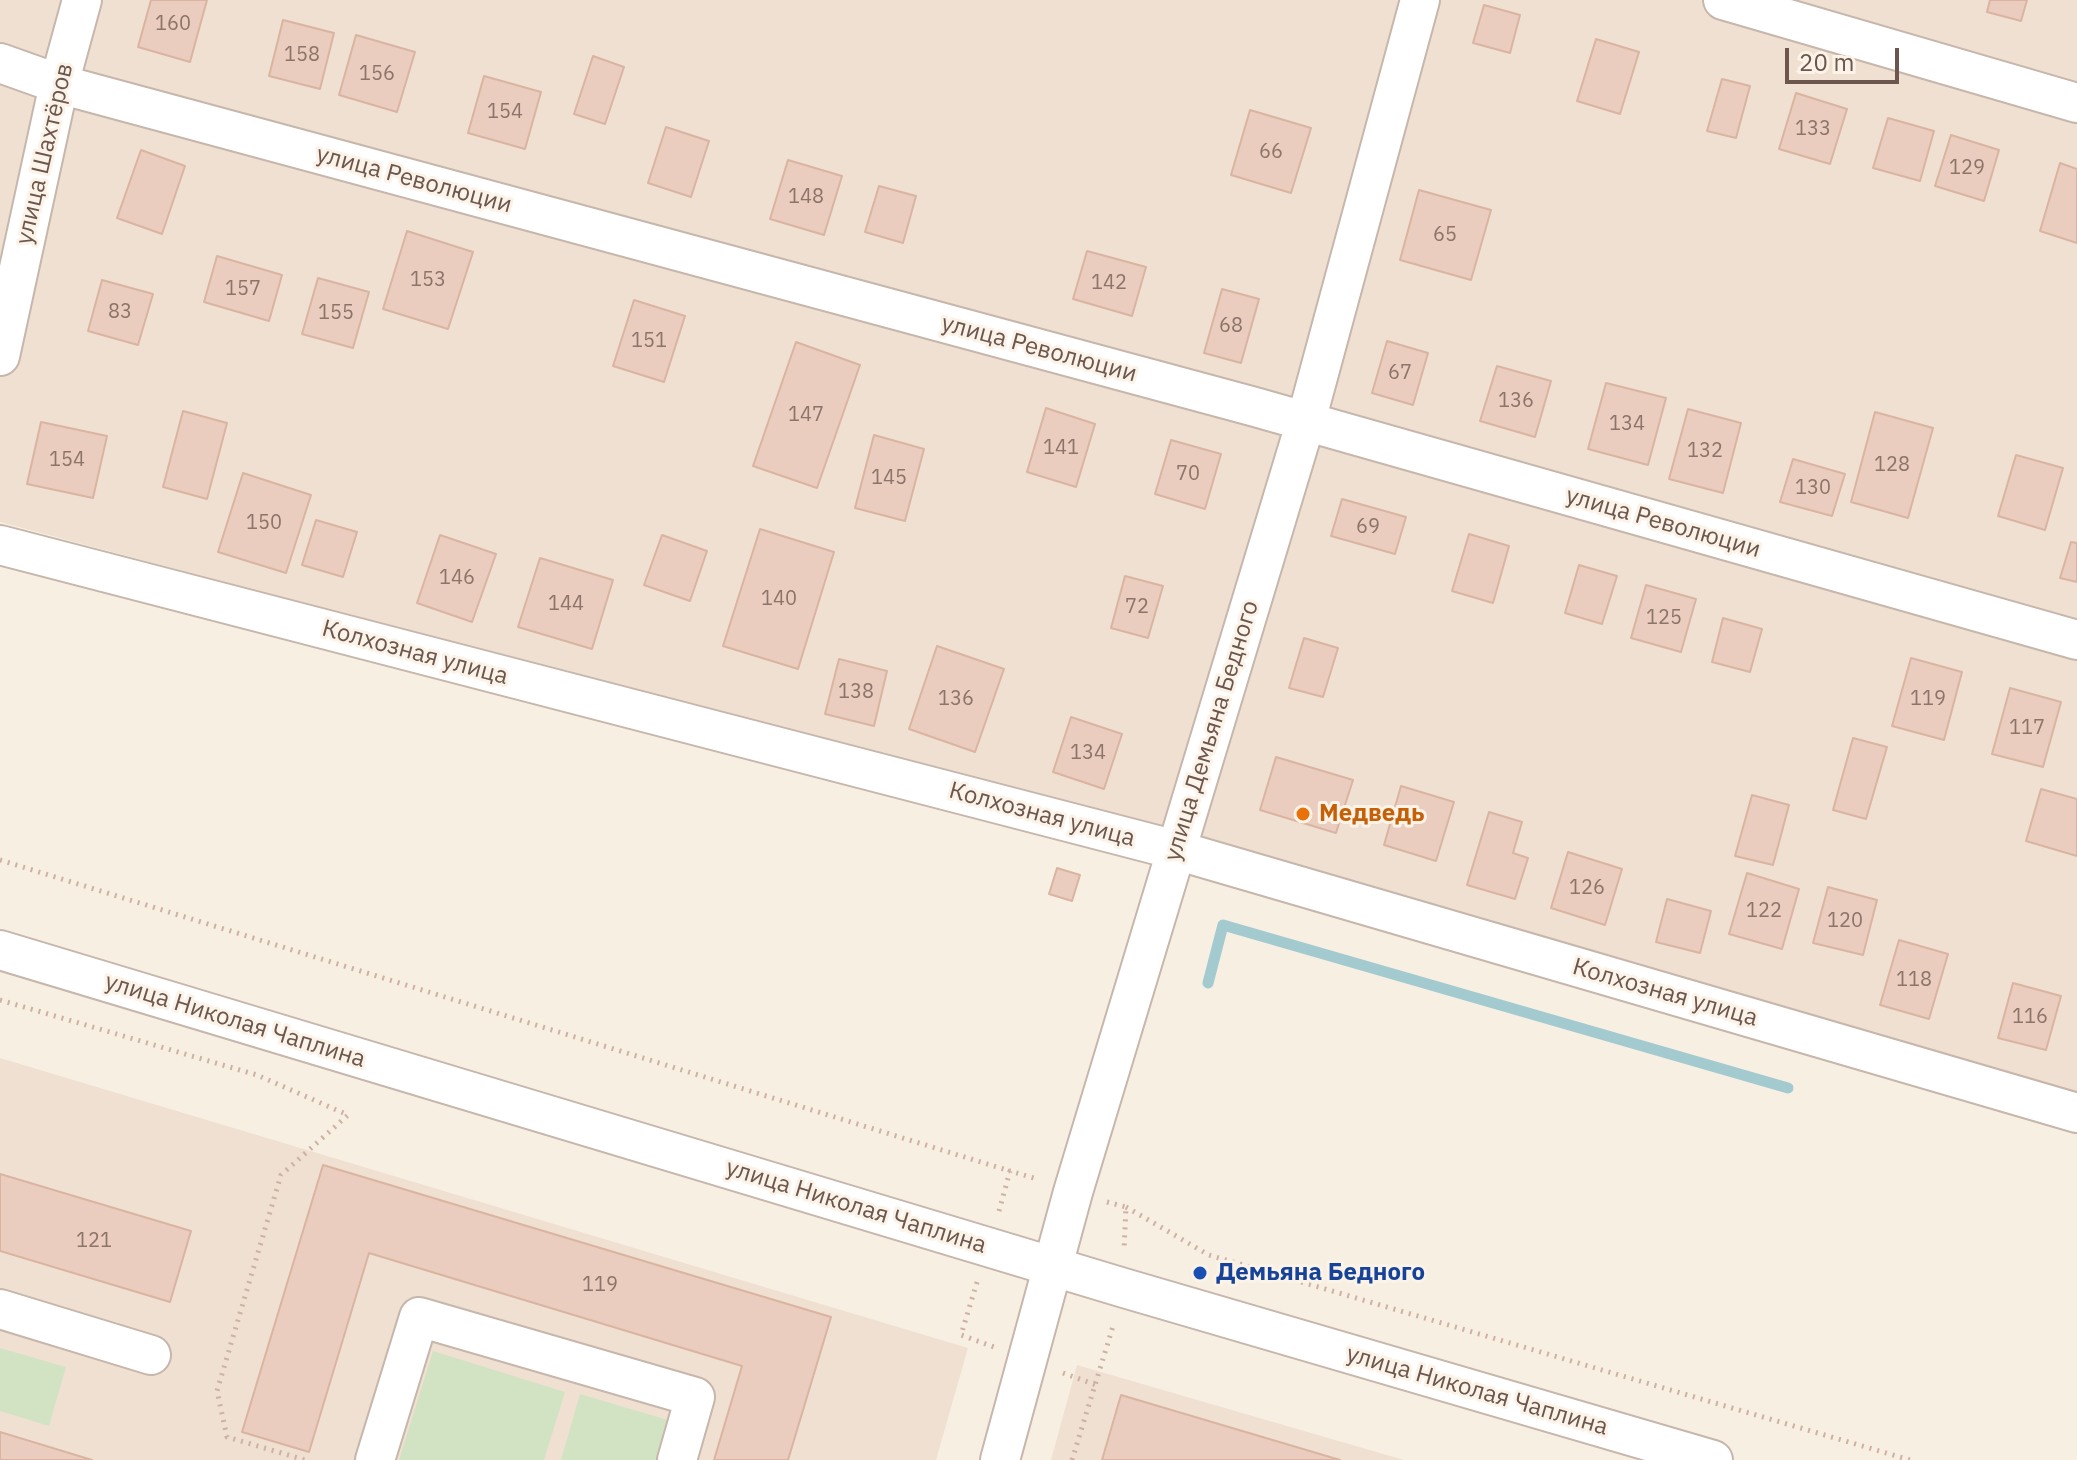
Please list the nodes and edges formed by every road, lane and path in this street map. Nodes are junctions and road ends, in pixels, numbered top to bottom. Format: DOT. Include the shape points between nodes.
graph roads {
  1 [pos="82,0"];
  2 [pos="1420,0"];
  3 [pos="1723,0"];
  4 [pos="0,63"];
  5 [pos="59,84"];
  6 [pos="2077,103"];
  7 [pos="0,356"];
  8 [pos="1306,421"];
  9 [pos="0,545"];
  10 [pos="2077,640"];
  11 [pos="1176,850"];
  12 [pos="0,860"];
  13 [pos="0,950"];
  14 [pos="0,1000"];
  15 [pos="2077,1113"];
  16 [pos="1010,1171"];
  17 [pos="1126,1207"];
  18 [pos="1052,1266"];
  19 [pos="0,1309"];
  20 [pos="151,1355"];
  21 [pos="1096,1385"];
  22 [pos="305,1460"];
  23 [pos="375,1460"];
  24 [pos="677,1460"];
  25 [pos="1000,1460"];
  26 [pos="1072,1460"];
  27 [pos="1713,1460"];
  28 [pos="1910,1460"];
  1 -- 5 [label="street, улица Шахтёров"];
  2 -- 8 [label="street, улица Демьяна Бедного"];
  3 -- 6 [label="street"];
  4 -- 5 [label="street, улица Революции"];
  5 -- 7 [label="street, улица Шахтёров"];
  5 -- 8 [label="street, улица Революции"];
  8 -- 10 [label="street, улица Революции"];
  8 -- 11 [label="street, улица Демьяна Бедного"];
  9 -- 11 [label="street, Колхозная улица"];
  11 -- 15 [label="street, Колхозная улица"];
  11 -- 18 [label="street, улица Демьяна Бедного"];
  12 -- 16 [label="path"];
  13 -- 18 [label="street, улица Николая Чаплина"];
  14 -- 22 [label="path" via="257,1075 348,1115 281,1175 217,1391 227,1437"];
  17 -- 28 [label="path" via="1209,1255"];
  18 -- 25 [label="street, улица Демьяна Бедного"];
  18 -- 27 [label="street, улица Николая Чаплина"];
  19 -- 20 [label="street"];
  21 -- 26 [label="path"];
  23 -- 24 [label="street" via="419,1317 695,1397"];
}
